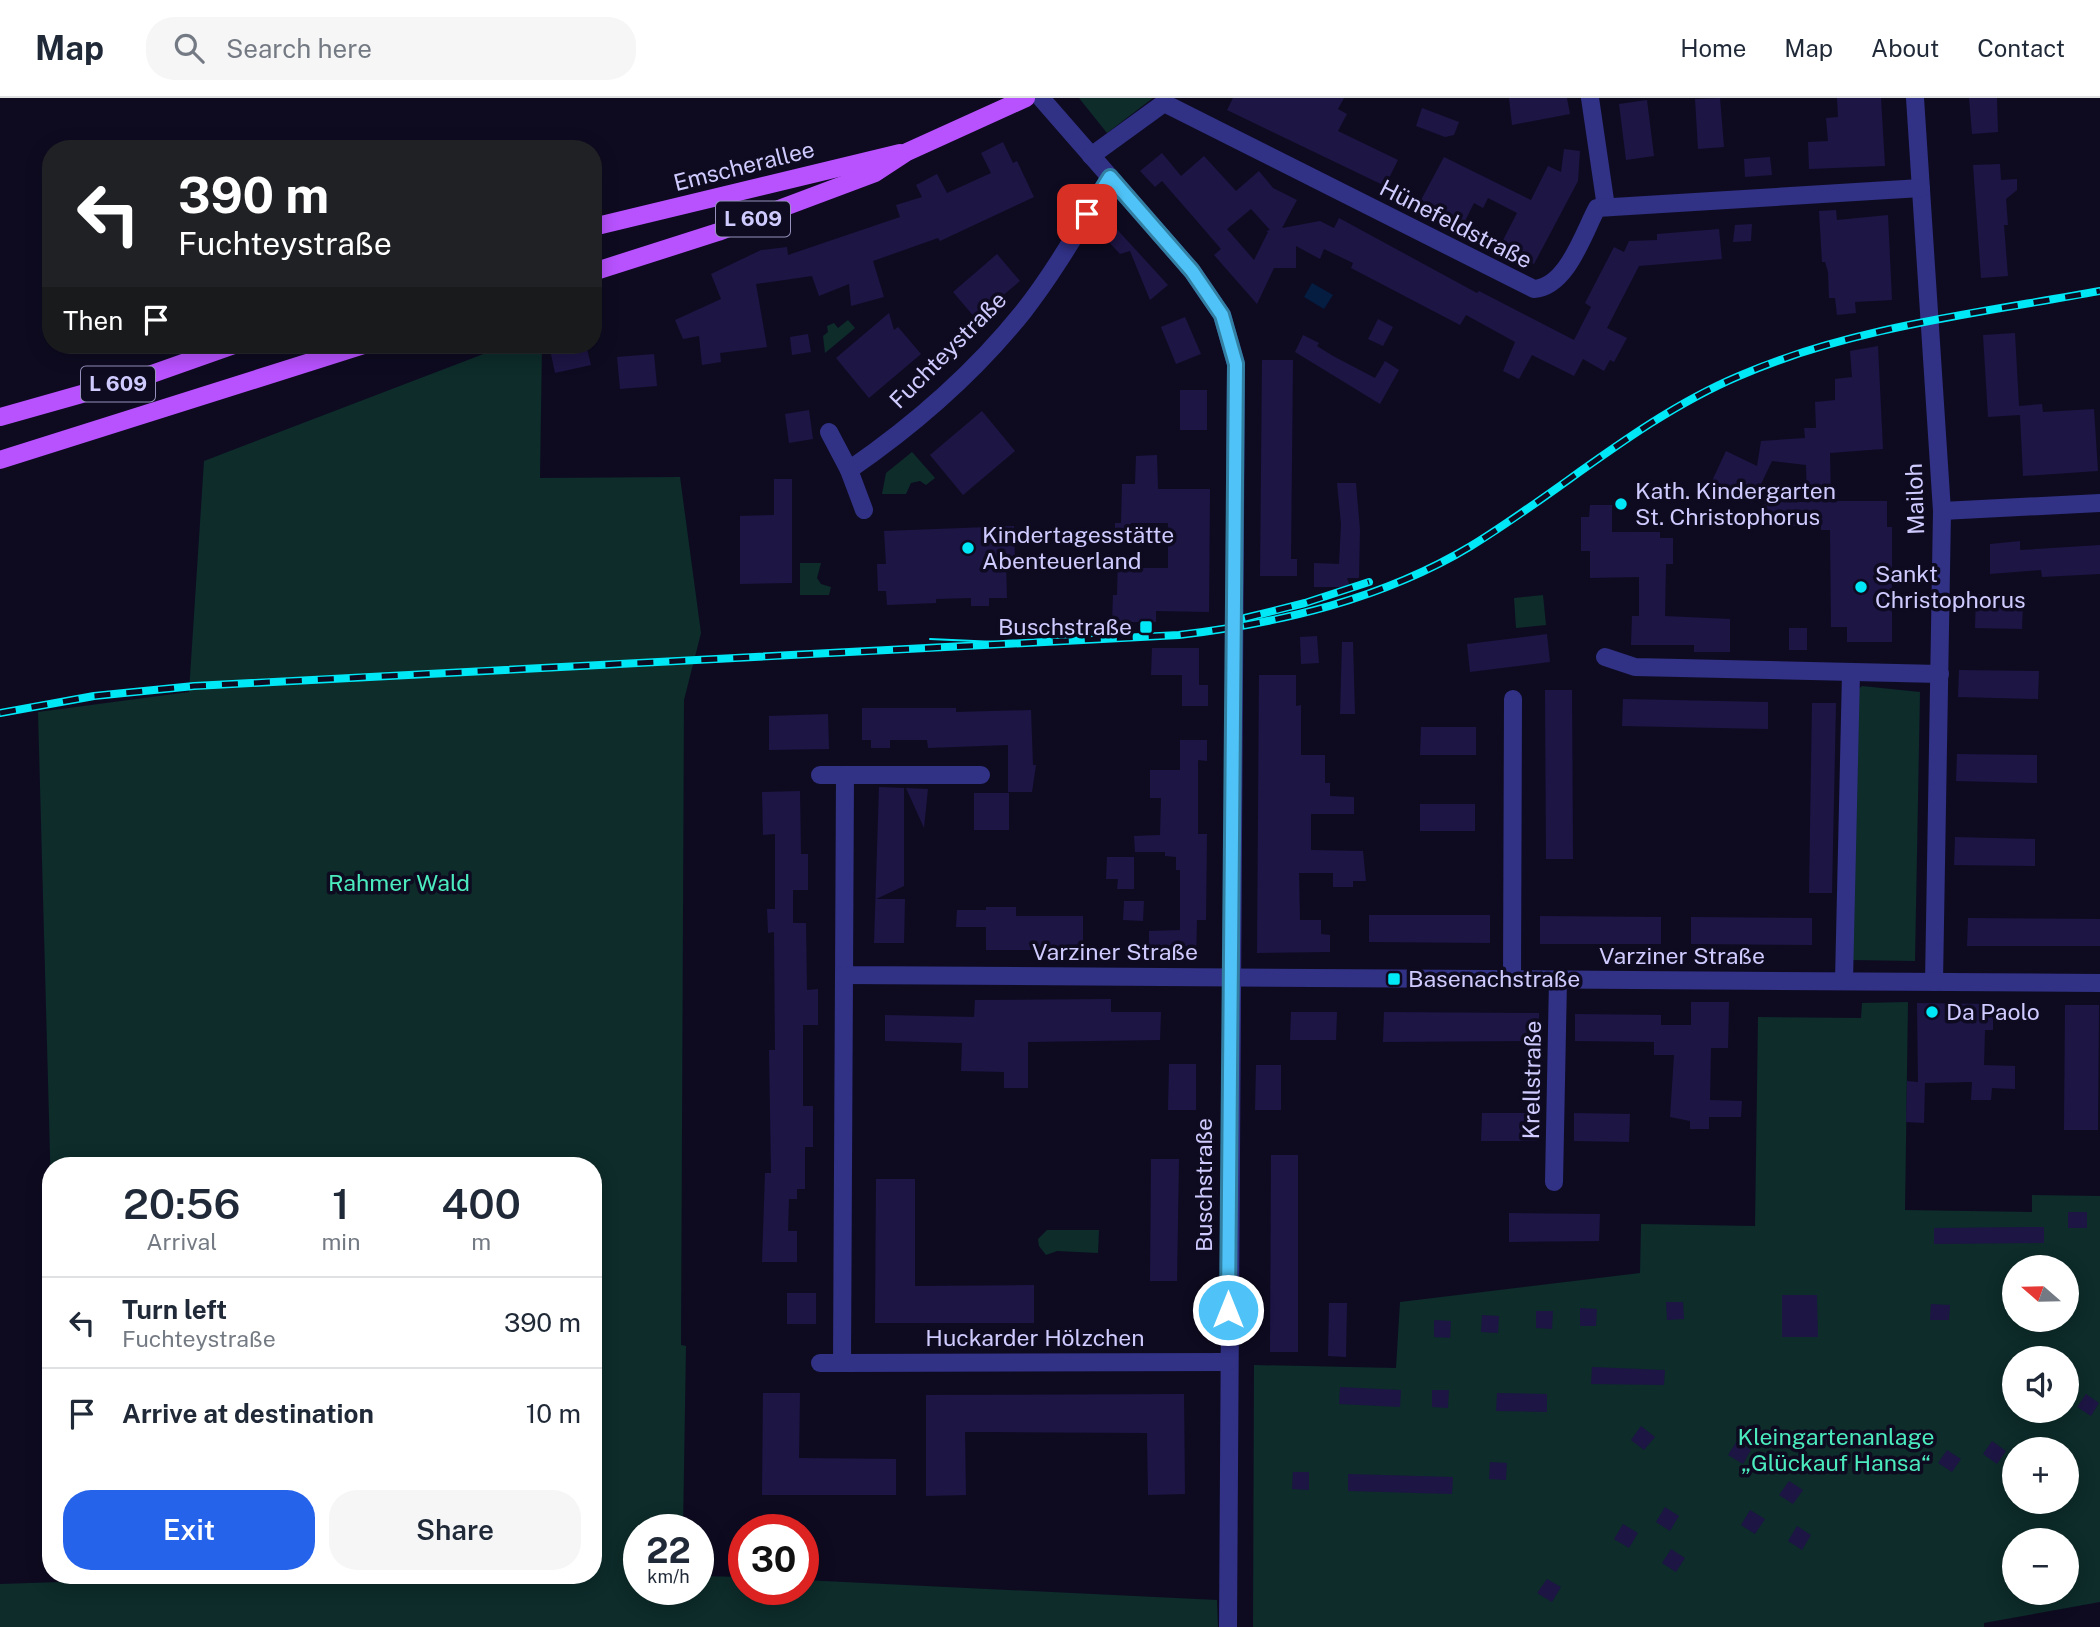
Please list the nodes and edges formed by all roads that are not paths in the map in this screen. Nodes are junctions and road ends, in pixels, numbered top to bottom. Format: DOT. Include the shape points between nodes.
graph roads {
  1 [pos="1026,98"];
  2 [pos="1041,98"];
  3 [pos="1590,98"];
  4 [pos="1915,98"];
  5 [pos="907,152"];
  6 [pos="1091,156"];
  7 [pos="1110,177"];
  8 [pos="1921,188"];
  9 [pos="1606,207"];
  10 [pos="602,225"];
  11 [pos="602,269"];
  12 [pos="208,354"];
  13 [pos="336,354"];
  14 [pos="0,417"];
  15 [pos="829,432"];
  16 [pos="0,460"];
  17 [pos="849,470"];
  18 [pos="2100,503"];
  19 [pos="864,510"];
  20 [pos="1942,511"];
  21 [pos="1605,657"];
  22 [pos="1851,673"];
  23 [pos="1940,674"];
  24 [pos="1513,699"];
  25 [pos="820,775"];
  26 [pos="845,775"];
  27 [pos="981,775"];
  28 [pos="844,975"];
  29 [pos="1230,976"];
  30 [pos="1512,979"];
  31 [pos="1558,980"];
  32 [pos="1844,981"];
  33 [pos="1934,982"];
  34 [pos="2100,984"];
  35 [pos="1554,1182"];
  36 [pos="1228,1362"];
  37 [pos="820,1363"];
  38 [pos="842,1363"];
  39 [pos="1228,1627"];
  1 -- 5 [label="main road, Emscherallee / L 609"];
  2 -- 6 [label="street, Buschstraße"];
  3 -- 9 [label="street"];
  4 -- 8 [label="street, Mailoh"];
  5 -- 10 [label="main road, Emscherallee / L 609"];
  5 -- 11 [label="main road, Emscherallee / L 609" via="875,173 816,197"];
  6 -- 7 [label="street, Buschstraße"];
  6 -- 9 [label="street, Hünefeldstraße" via="1164,103 1534,289 1559,279 1597,208"];
  7 -- 17 [label="street, Fuchteystraße" via="1051,273 995,345 919,418"];
  7 -- 29 [label="street, Buschstraße" via="1192,271 1222,315 1236,364"];
  8 -- 9 [label="street"];
  8 -- 20 [label="street, Mailoh"];
  12 -- 14 [label="main road, L 609"];
  13 -- 16 [label="main road, L 609"];
  15 -- 17 [label="street"];
  17 -- 19 [label="street"];
  18 -- 20 [label="street"];
  20 -- 23 [label="street, Mailoh"];
  21 -- 22 [label="street" via="1635,667"];
  22 -- 23 [label="street"];
  22 -- 32 [label="street"];
  23 -- 33 [label="street, Mailoh"];
  24 -- 30 [label="street"];
  25 -- 26 [label="street"];
  26 -- 27 [label="street"];
  26 -- 28 [label="street"];
  28 -- 29 [label="street, Varziner Straße"];
  28 -- 38 [label="street"];
  29 -- 30 [label="street, Varziner Straße"];
  29 -- 36 [label="street, Buschstraße"];
  30 -- 31 [label="street, Varziner Straße"];
  31 -- 32 [label="street, Varziner Straße"];
  31 -- 35 [label="street, Krellstraße"];
  32 -- 33 [label="street, Varziner Straße"];
  33 -- 34 [label="street, Varziner Straße"];
  36 -- 38 [label="street, Huckarder Hölzchen"];
  36 -- 39 [label="street, Buschstraße"];
  37 -- 38 [label="street, Huckarder Hölzchen"];
}
